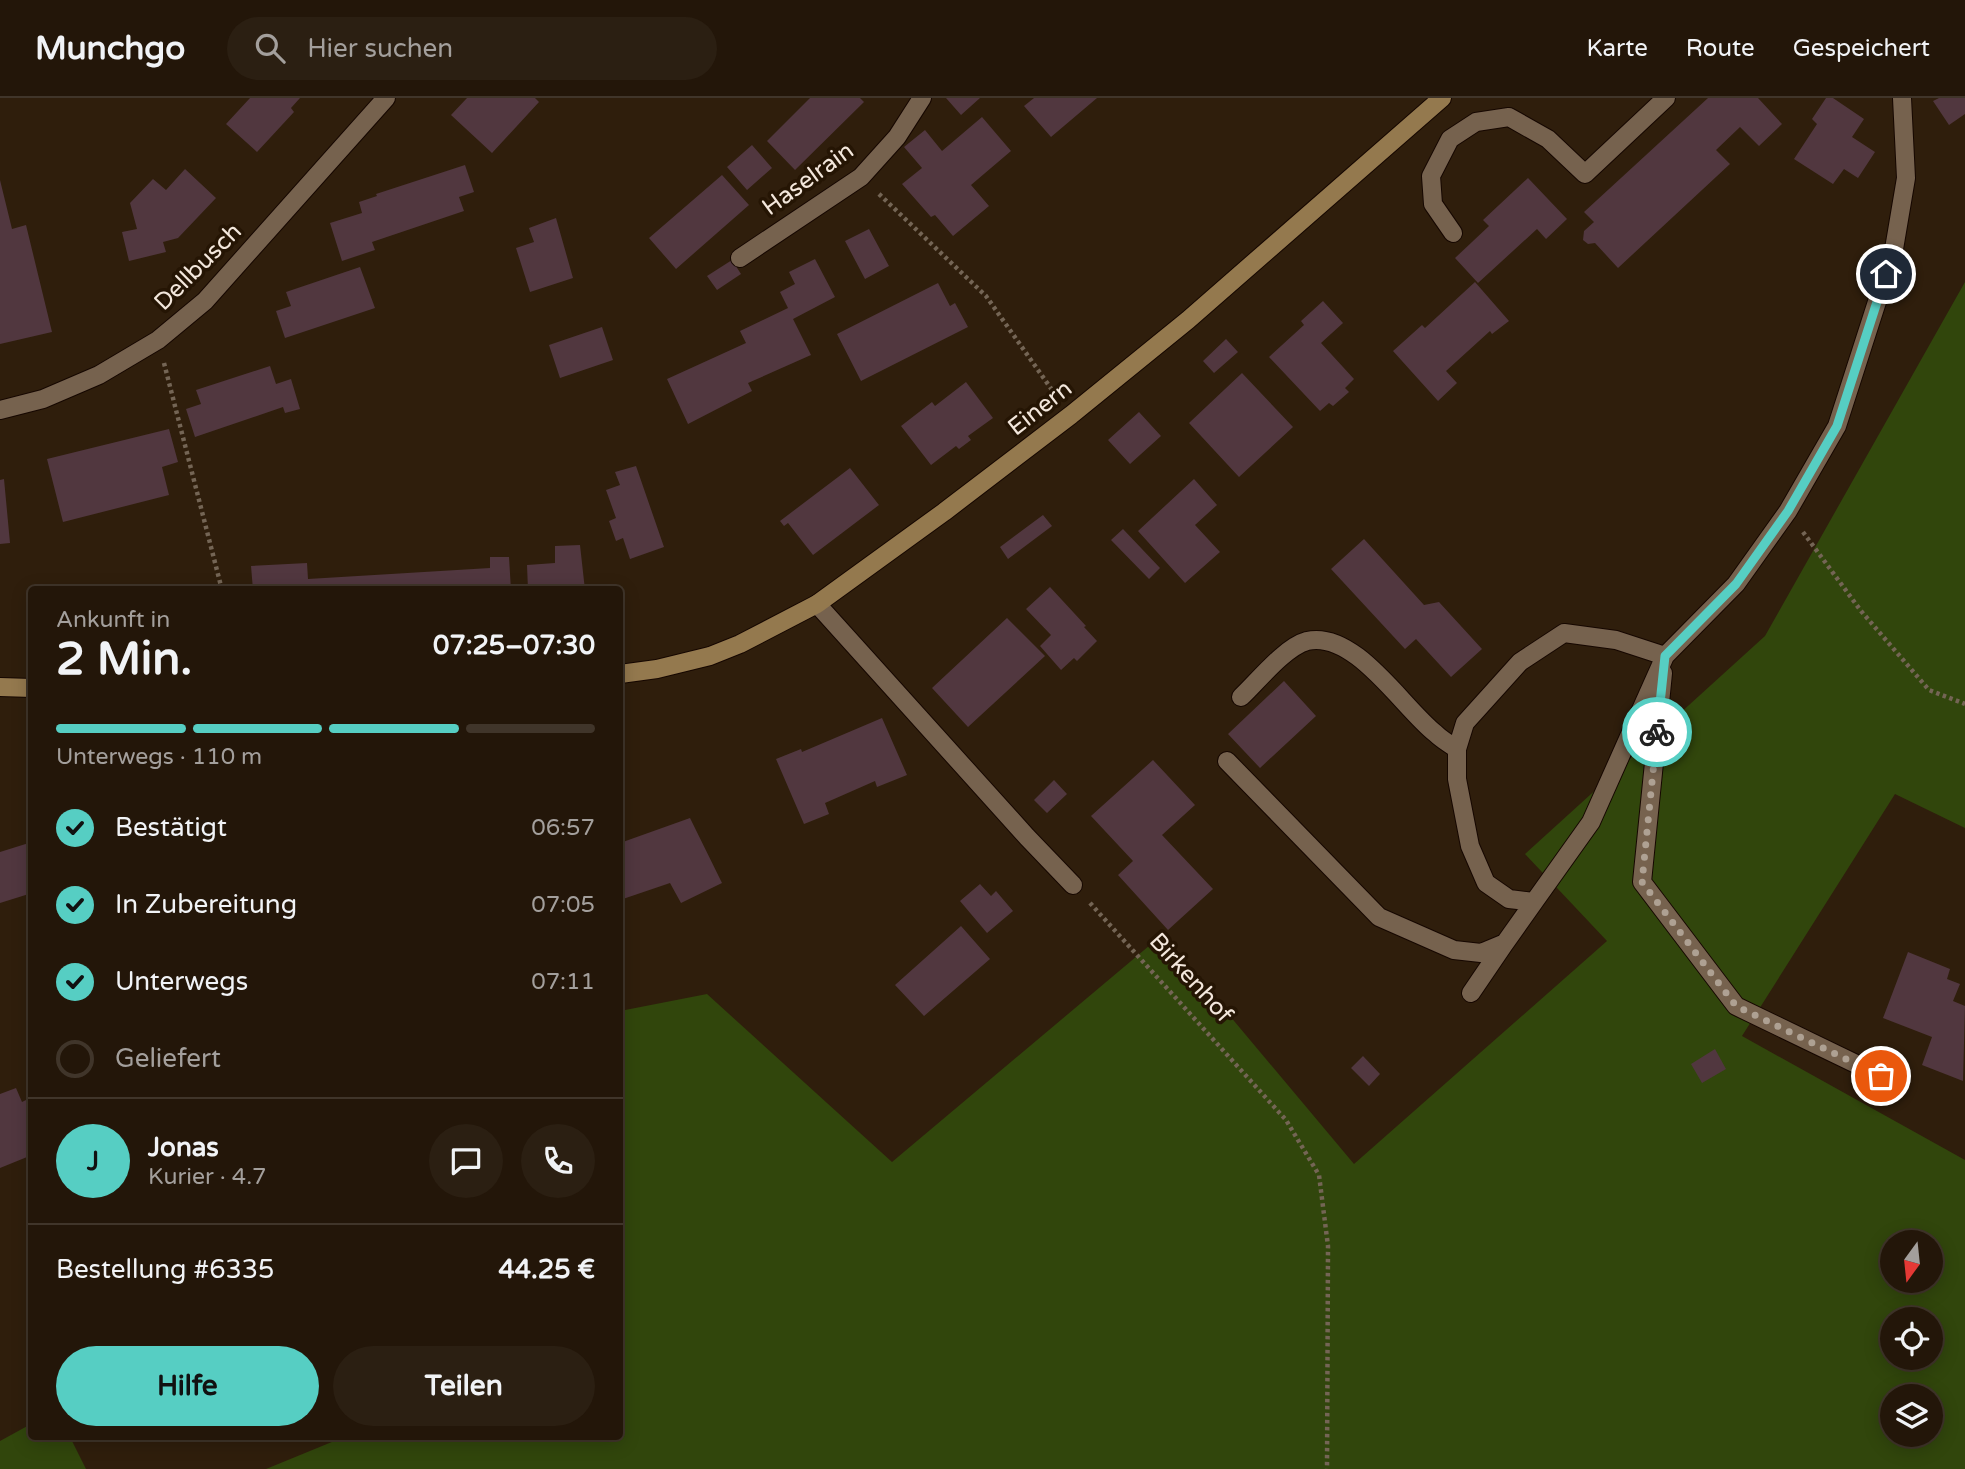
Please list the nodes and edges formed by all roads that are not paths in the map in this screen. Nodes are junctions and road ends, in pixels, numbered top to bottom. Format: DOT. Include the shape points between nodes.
graph roads {
  1 [pos="386,98"];
  2 [pos="922,98"];
  3 [pos="1442,98"];
  4 [pos="1667,98"];
  5 [pos="1902,98"];
  6 [pos="1453,233"];
  7 [pos="740,258"];
  8 [pos="0,410"];
  9 [pos="817,604"];
  10 [pos="1665,656"];
  11 [pos="623,674"];
  12 [pos="0,687"];
  13 [pos="28,688"];
  14 [pos="1241,697"];
  15 [pos="1457,749"];
  16 [pos="1227,761"];
  17 [pos="1073,885"];
  18 [pos="1534,902"];
  19 [pos="1505,943"];
  20 [pos="1471,993"];
  21 [pos="1881,1076"];
  1 -- 8 [label="street, Dellbusch" via="205,301 158,340 99,375 43,399"];
  2 -- 7 [label="street, Haselrain" via="897,137 861,177"];
  3 -- 9 [label="main road, Einern" via="1188,320 1071,415"];
  4 -- 6 [label="street" via="1585,174 1548,139 1508,117 1476,122 1450,139 1431,176 1433,204"];
  5 -- 10 [label="street" via="1906,178 1894,249 1837,426 1788,511 1736,584"];
  9 -- 11 [label="main road, Einern" via="710,656"];
  9 -- 17 [label="street"];
  10 -- 15 [label="street" via="1616,640 1564,633 1520,662 1465,723"];
  10 -- 18 [label="street" via="1591,822"];
  10 -- 21 [label="street" via="1642,882 1736,1006"];
  12 -- 13 [label="main road"];
  14 -- 15 [label="street" via="1291,650 1308,641 1333,642 1362,659 1434,733"];
  15 -- 18 [label="street" via="1457,779 1470,846 1486,883 1509,900"];
  16 -- 19 [label="street" via="1379,917 1454,950 1481,953"];
  18 -- 19 [label="street"];
  19 -- 20 [label="street"];
}
